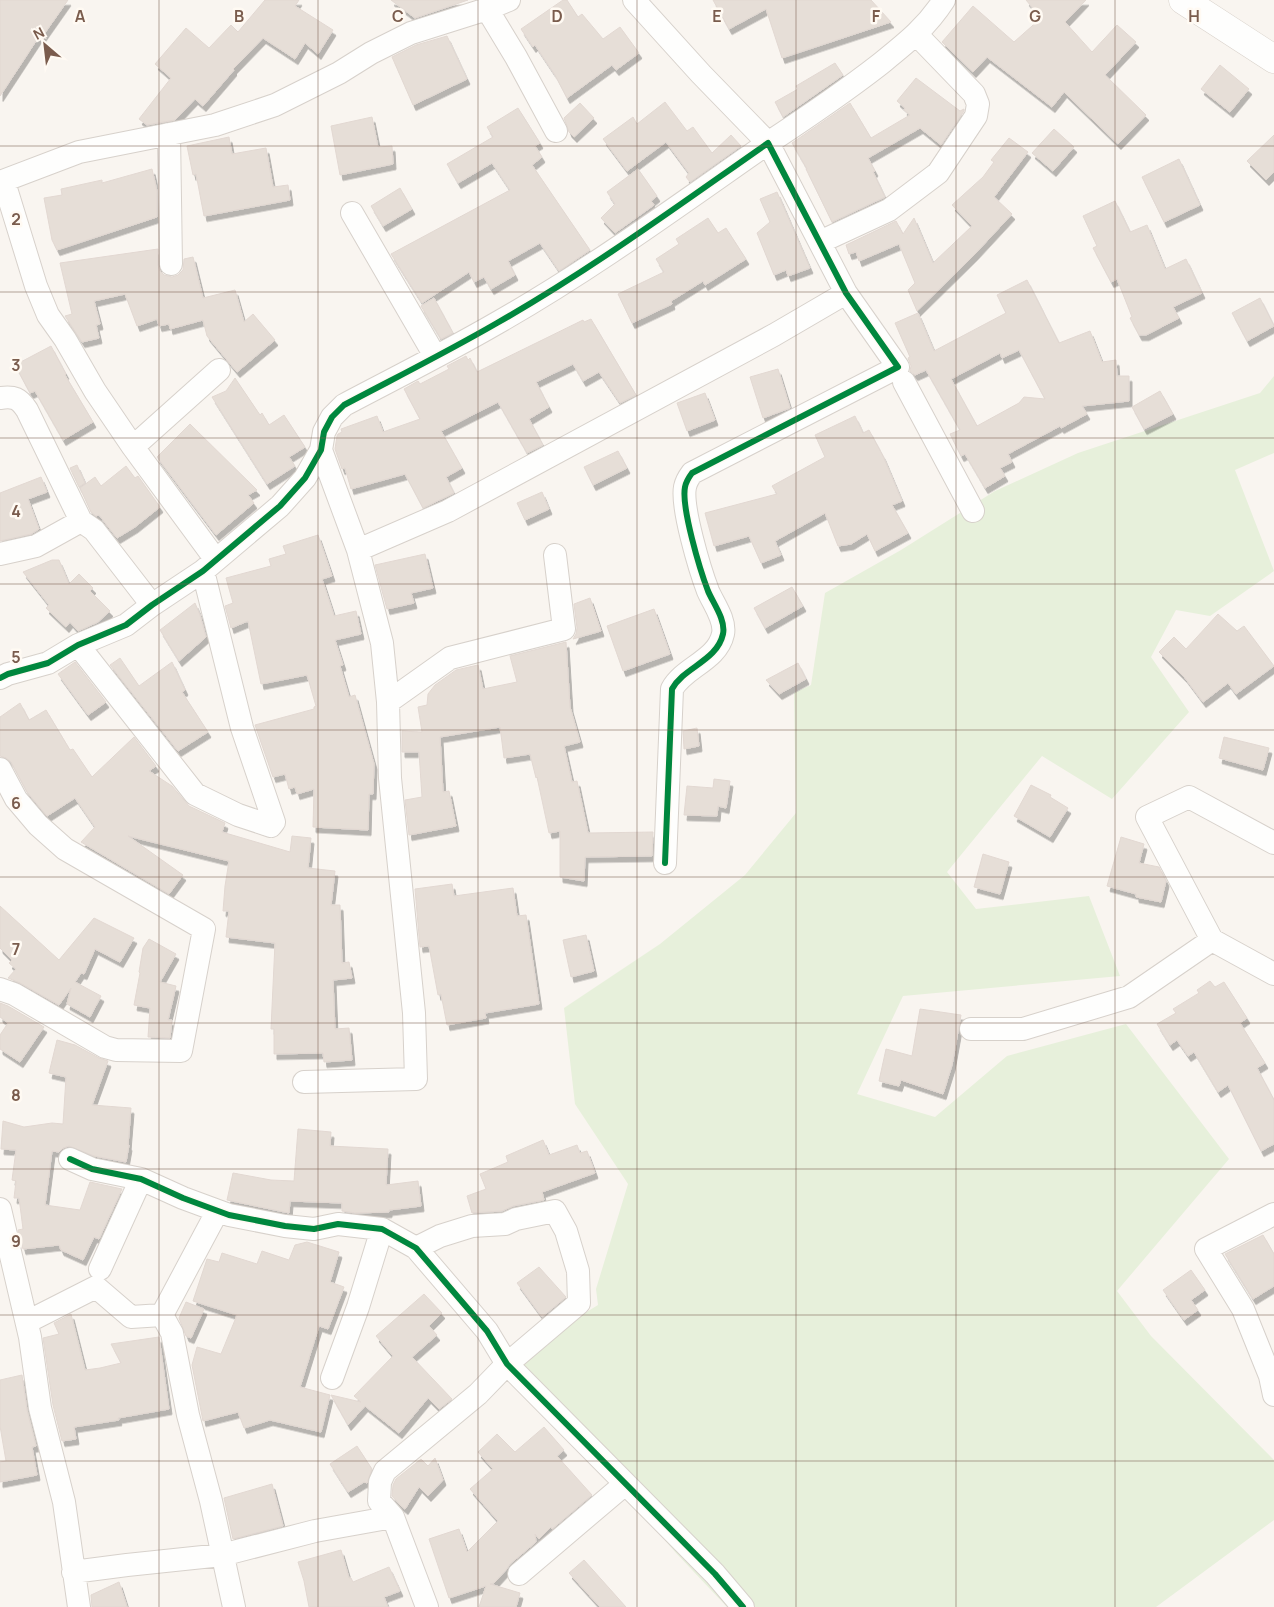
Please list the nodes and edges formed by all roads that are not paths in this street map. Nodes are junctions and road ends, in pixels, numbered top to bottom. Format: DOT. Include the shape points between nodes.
graph roads {
  1 [pos="509,0"];
  2 [pos="634,0"];
  3 [pos="944,0"];
  4 [pos="1183,0"];
  5 [pos="487,9"];
  6 [pos="917,35"];
  7 [pos="1274,59"];
  8 [pos="556,131"];
  9 [pos="169,134"];
  10 [pos="768,143"];
  11 [pos="2,182"];
  12 [pos="352,213"];
  13 [pos="820,242"];
  14 [pos="171,264"];
  15 [pos="846,293"];
  16 [pos="435,356"];
  17 [pos="219,370"];
  18 [pos="904,382"];
  19 [pos="0,398"];
  20 [pos="133,448"];
  21 [pos="321,450"];
  22 [pos="973,511"];
  23 [pos="81,522"];
  24 [pos="358,550"];
  25 [pos="0,554"];
  26 [pos="555,554"];
  27 [pos="210,565"];
  28 [pos="152,605"];
  29 [pos="78,645"];
  30 [pos="2,671"];
  31 [pos="388,702"];
  32 [pos="0,769"];
  33 [pos="8,804"];
  34 [pos="1274,843"];
  35 [pos="665,863"];
  36 [pos="1212,940"];
  37 [pos="1274,974"];
  38 [pos="0,989"];
  39 [pos="971,1029"];
  40 [pos="304,1082"];
  41 [pos="70,1158"];
  42 [pos="141,1179"];
  43 [pos="0,1208"];
  44 [pos="217,1212"];
  45 [pos="1274,1214"];
  46 [pos="382,1229"];
  47 [pos="416,1248"];
  48 [pos="100,1269"];
  49 [pos="162,1315"];
  50 [pos="26,1322"];
  51 [pos="507,1364"];
  52 [pos="332,1378"];
  53 [pos="1274,1395"];
  54 [pos="625,1484"];
  55 [pos="392,1516"];
  56 [pos="222,1555"];
  57 [pos="73,1572"];
  58 [pos="519,1574"];
  59 [pos="79,1607"];
  60 [pos="234,1607"];
  61 [pos="427,1607"];
  62 [pos="743,1607"];
  1 -- 5 [label="street"];
  2 -- 10 [label="street"];
  3 -- 6 [label="street"];
  4 -- 7 [label="street"];
  5 -- 8 [label="street"];
  5 -- 9 [label="street" via="411,34 275,105 216,125"];
  6 -- 10 [label="street" via="856,83"];
  6 -- 13 [label="street" via="974,94 978,104 976,116 938,172 890,210"];
  9 -- 11 [label="street" via="79,152"];
  9 -- 14 [label="street"];
  10 -- 13 [label="street"];
  10 -- 16 [label="street" via="596,263 498,323"];
  11 -- 20 [label="street" via="48,315"];
  12 -- 16 [label="street"];
  13 -- 15 [label="street"];
  15 -- 24 [label="street" via="456,507"];
  15 -- 35 [label="street" via="898,367 692,473 685,486 684,499 698,562 721,617 724,633 718,647 672,689"];
  16 -- 21 [label="street" via="344,405 324,432"];
  17 -- 20 [label="street"];
  18 -- 22 [label="street"];
  19 -- 23 [label="street" via="11,396 20,400"];
  20 -- 27 [label="street"];
  21 -- 24 [label="street"];
  21 -- 27 [label="street" via="305,478 280,506"];
  23 -- 25 [label="street" via="36,546"];
  23 -- 28 [label="street" via="94,530"];
  24 -- 31 [label="street" via="382,643"];
  26 -- 31 [label="street" via="564,629 450,658"];
  27 -- 28 [label="street"];
  27 -- 29 [label="street" via="242,728 274,822 271,826 238,815 195,794"];
  28 -- 29 [label="street" via="126,625"];
  29 -- 30 [label="street" via="48,663"];
  31 -- 40 [label="street" via="390,778 414,1012 416,1079"];
  32 -- 33 [label="street"];
  33 -- 38 [label="street" via="65,849 204,929 181,1051 105,1047"];
  34 -- 36 [label="street" via="1189,798 1147,817"];
  36 -- 37 [label="street"];
  36 -- 39 [label="street" via="1129,997 1023,1029"];
  41 -- 42 [label="street" via="92,1169"];
  42 -- 44 [label="street"];
  42 -- 48 [label="street"];
  43 -- 50 [label="street"];
  44 -- 46 [label="street" via="314,1229 338,1224"];
  44 -- 49 [label="street"];
  45 -- 53 [label="street" via="1206,1248 1243,1309 1270,1376"];
  46 -- 47 [label="street"];
  46 -- 52 [label="street"];
  47 -- 51 [label="street" via="487,1331"];
  47 -- 51 [label="street" via="472,1226 505,1224 555,1211 566,1231 578,1271 579,1303"];
  49 -- 50 [label="street" via="131,1317 96,1287"];
  49 -- 56 [label="street" via="172,1332 188,1415"];
  50 -- 57 [label="street" via="40,1408 64,1502"];
  51 -- 54 [label="street"];
  51 -- 55 [label="street" via="478,1394 385,1471 380,1482 379,1501"];
  54 -- 58 [label="street"];
  54 -- 62 [label="street" via="715,1574"];
  55 -- 56 [label="street" via="315,1531"];
  55 -- 61 [label="street"];
  56 -- 57 [label="street"];
  56 -- 60 [label="street"];
  57 -- 59 [label="street"];
}
